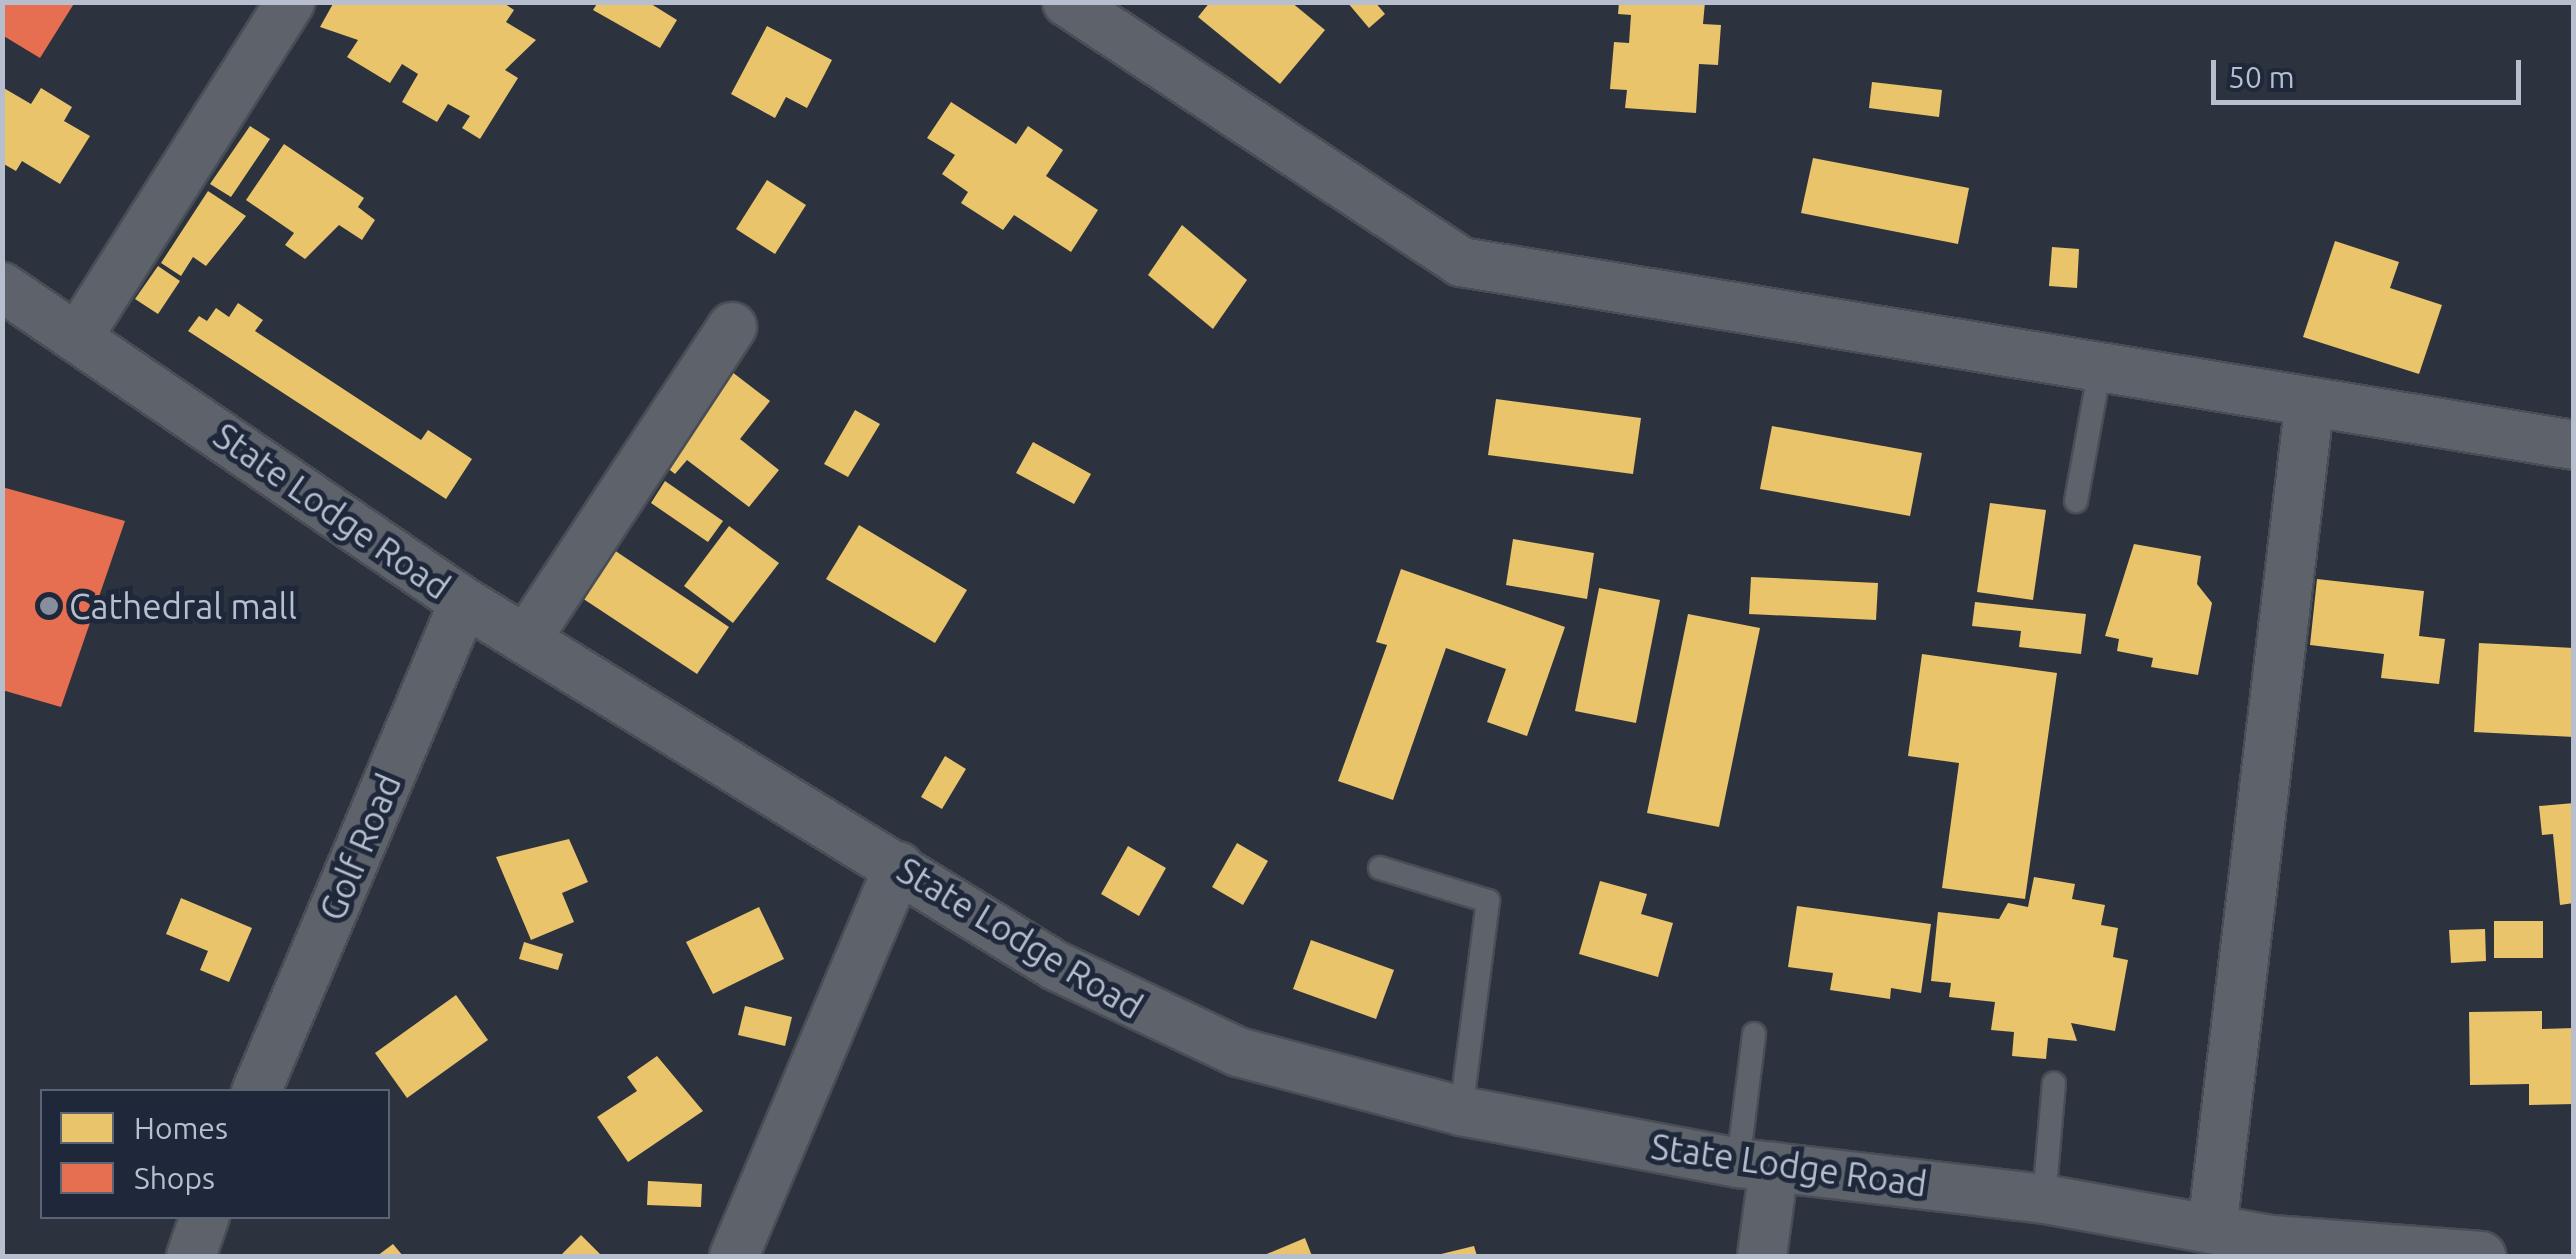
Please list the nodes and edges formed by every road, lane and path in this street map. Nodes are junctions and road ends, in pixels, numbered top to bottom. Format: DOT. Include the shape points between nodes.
graph roads {
  1 [pos="290,2"];
  2 [pos="1067,2"];
  3 [pos="2,287"];
  4 [pos="732,327"];
  5 [pos="79,335"];
  6 [pos="2100,367"];
  7 [pos="2309,408"];
  8 [pos="2574,445"];
  9 [pos="2076,502"];
  10 [pos="464,602"];
  11 [pos="529,635"];
  12 [pos="899,866"];
  13 [pos="1380,868"];
  14 [pos="1754,1034"];
  15 [pos="2054,1083"];
  16 [pos="257,1089"];
  17 [pos="1461,1111"];
  18 [pos="1756,1165"];
  19 [pos="2044,1199"];
  20 [pos="205,1219"];
  21 [pos="2212,1230"];
  22 [pos="2272,1248"];
  23 [pos="192,1256"];
  24 [pos="734,1256"];
  25 [pos="1762,1256"];
  26 [pos="2481,1256"];
  1 -- 5 [label="street"];
  2 -- 6 [label="street" via="1461,262"];
  3 -- 5 [label="street, State Lodge Road"];
  4 -- 11 [label="street"];
  5 -- 10 [label="street, State Lodge Road"];
  6 -- 7 [label="street"];
  6 -- 9 [label="lane"];
  7 -- 8 [label="street"];
  7 -- 21 [label="street"];
  10 -- 11 [label="street, State Lodge Road"];
  10 -- 16 [label="street, Golf Road"];
  11 -- 12 [label="street, State Lodge Road"];
  12 -- 17 [label="street, State Lodge Road" via="1149,1016 1336,1083"];
  12 -- 24 [label="street"];
  13 -- 17 [label="lane" via="1488,901"];
  14 -- 18 [label="lane"];
  15 -- 19 [label="lane"];
  17 -- 18 [label="street, State Lodge Road"];
  18 -- 19 [label="street, State Lodge Road"];
  18 -- 25 [label="street"];
  19 -- 21 [label="street, State Lodge Road"];
  20 -- 23 [label="street"];
  21 -- 22 [label="street, State Lodge Road"];
  22 -- 26 [label="street, State Lodge Road"];
}
